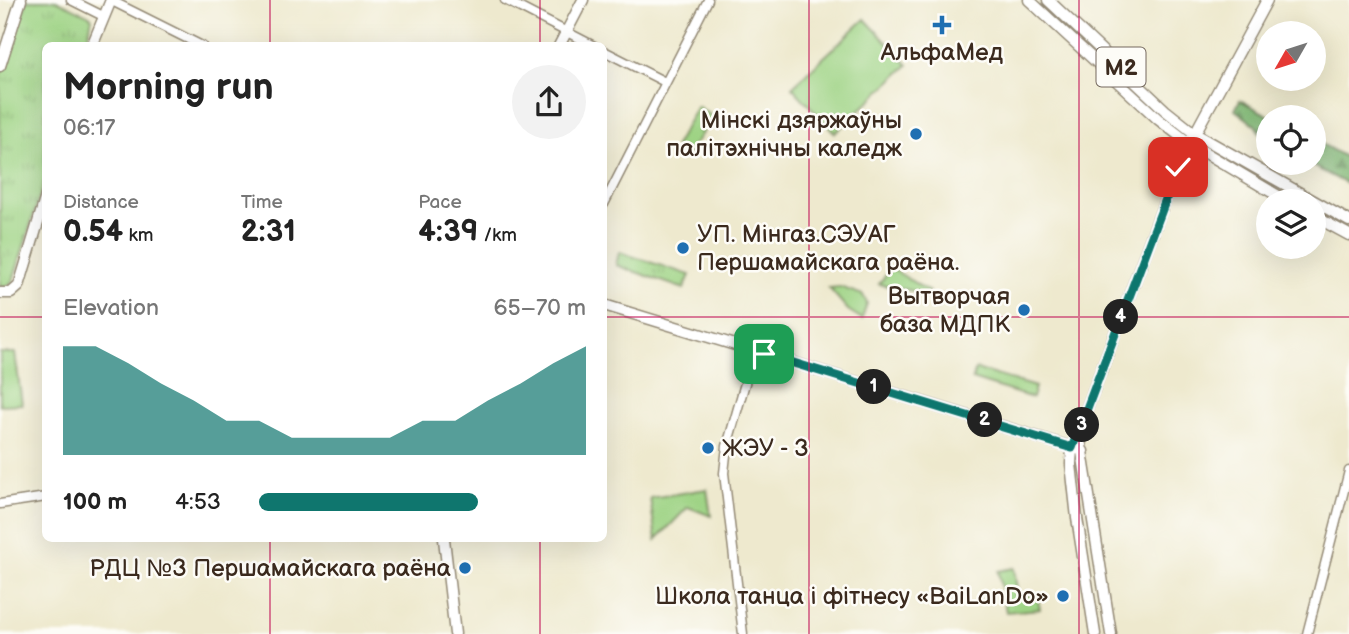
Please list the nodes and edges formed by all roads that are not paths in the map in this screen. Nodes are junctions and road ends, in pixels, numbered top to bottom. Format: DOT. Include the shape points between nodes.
graph roads {
  1 [pos="22,0"];
  2 [pos="71,0"];
  3 [pos="111,0"];
  4 [pos="505,0"];
  5 [pos="583,0"];
  6 [pos="708,0"];
  7 [pos="1029,0"];
  8 [pos="1048,0"];
  9 [pos="1267,0"];
  10 [pos="103,16"];
  11 [pos="566,32"];
  12 [pos="93,42"];
  13 [pos="194,42"];
  14 [pos="561,42"];
  15 [pos="586,42"];
  16 [pos="607,53"];
  17 [pos="0,66"];
  18 [pos="665,82"];
  19 [pos="1194,133"];
  20 [pos="1189,143"];
  21 [pos="1267,189"];
  22 [pos="1293,189"];
  23 [pos="607,198"];
  24 [pos="1326,208"];
  25 [pos="42,209"];
  26 [pos="1349,221"];
  27 [pos="1326,223"];
  28 [pos="1349,235"];
  29 [pos="0,293"];
  30 [pos="607,306"];
  31 [pos="754,352"];
  32 [pos="1077,449"];
  33 [pos="1349,471"];
  34 [pos="42,498"];
  35 [pos="0,505"];
  36 [pos="444,542"];
  37 [pos="455,634"];
  38 [pos="743,634"];
  39 [pos="1095,634"];
  40 [pos="1111,634"];
  41 [pos="1307,634"];
  1 -- 17 [label="main road"];
  2 -- 10 [label="street"];
  3 -- 10 [label="main road"];
  3 -- 13 [label="street"];
  4 -- 11 [label="street"];
  5 -- 11 [label="main road"];
  6 -- 18 [label="street"];
  7 -- 20 [label="main road, М2"];
  8 -- 19 [label="main road, М2"];
  9 -- 19 [label="main road"];
  10 -- 12 [label="main road"];
  11 -- 14 [label="main road"];
  11 -- 15 [label="street"];
  16 -- 18 [label="street"];
  18 -- 23 [label="street"];
  19 -- 20 [label="main road"];
  19 -- 22 [label="main road, М2"];
  20 -- 21 [label="main road, М2"];
  20 -- 32 [label="main road" via="1078,434"];
  24 -- 26 [label="main road, М2"];
  25 -- 29 [label="main road" via="19,286 11,293"];
  27 -- 28 [label="main road"];
  30 -- 31 [label="main road"];
  31 -- 32 [label="main road"];
  31 -- 38 [label="street" via="727,446 724,473"];
  32 -- 39 [label="main road" via="1071,464"];
  32 -- 40 [label="main road"];
  33 -- 41 [label="street"];
  34 -- 35 [label="street"];
  36 -- 37 [label="main road"];
}
